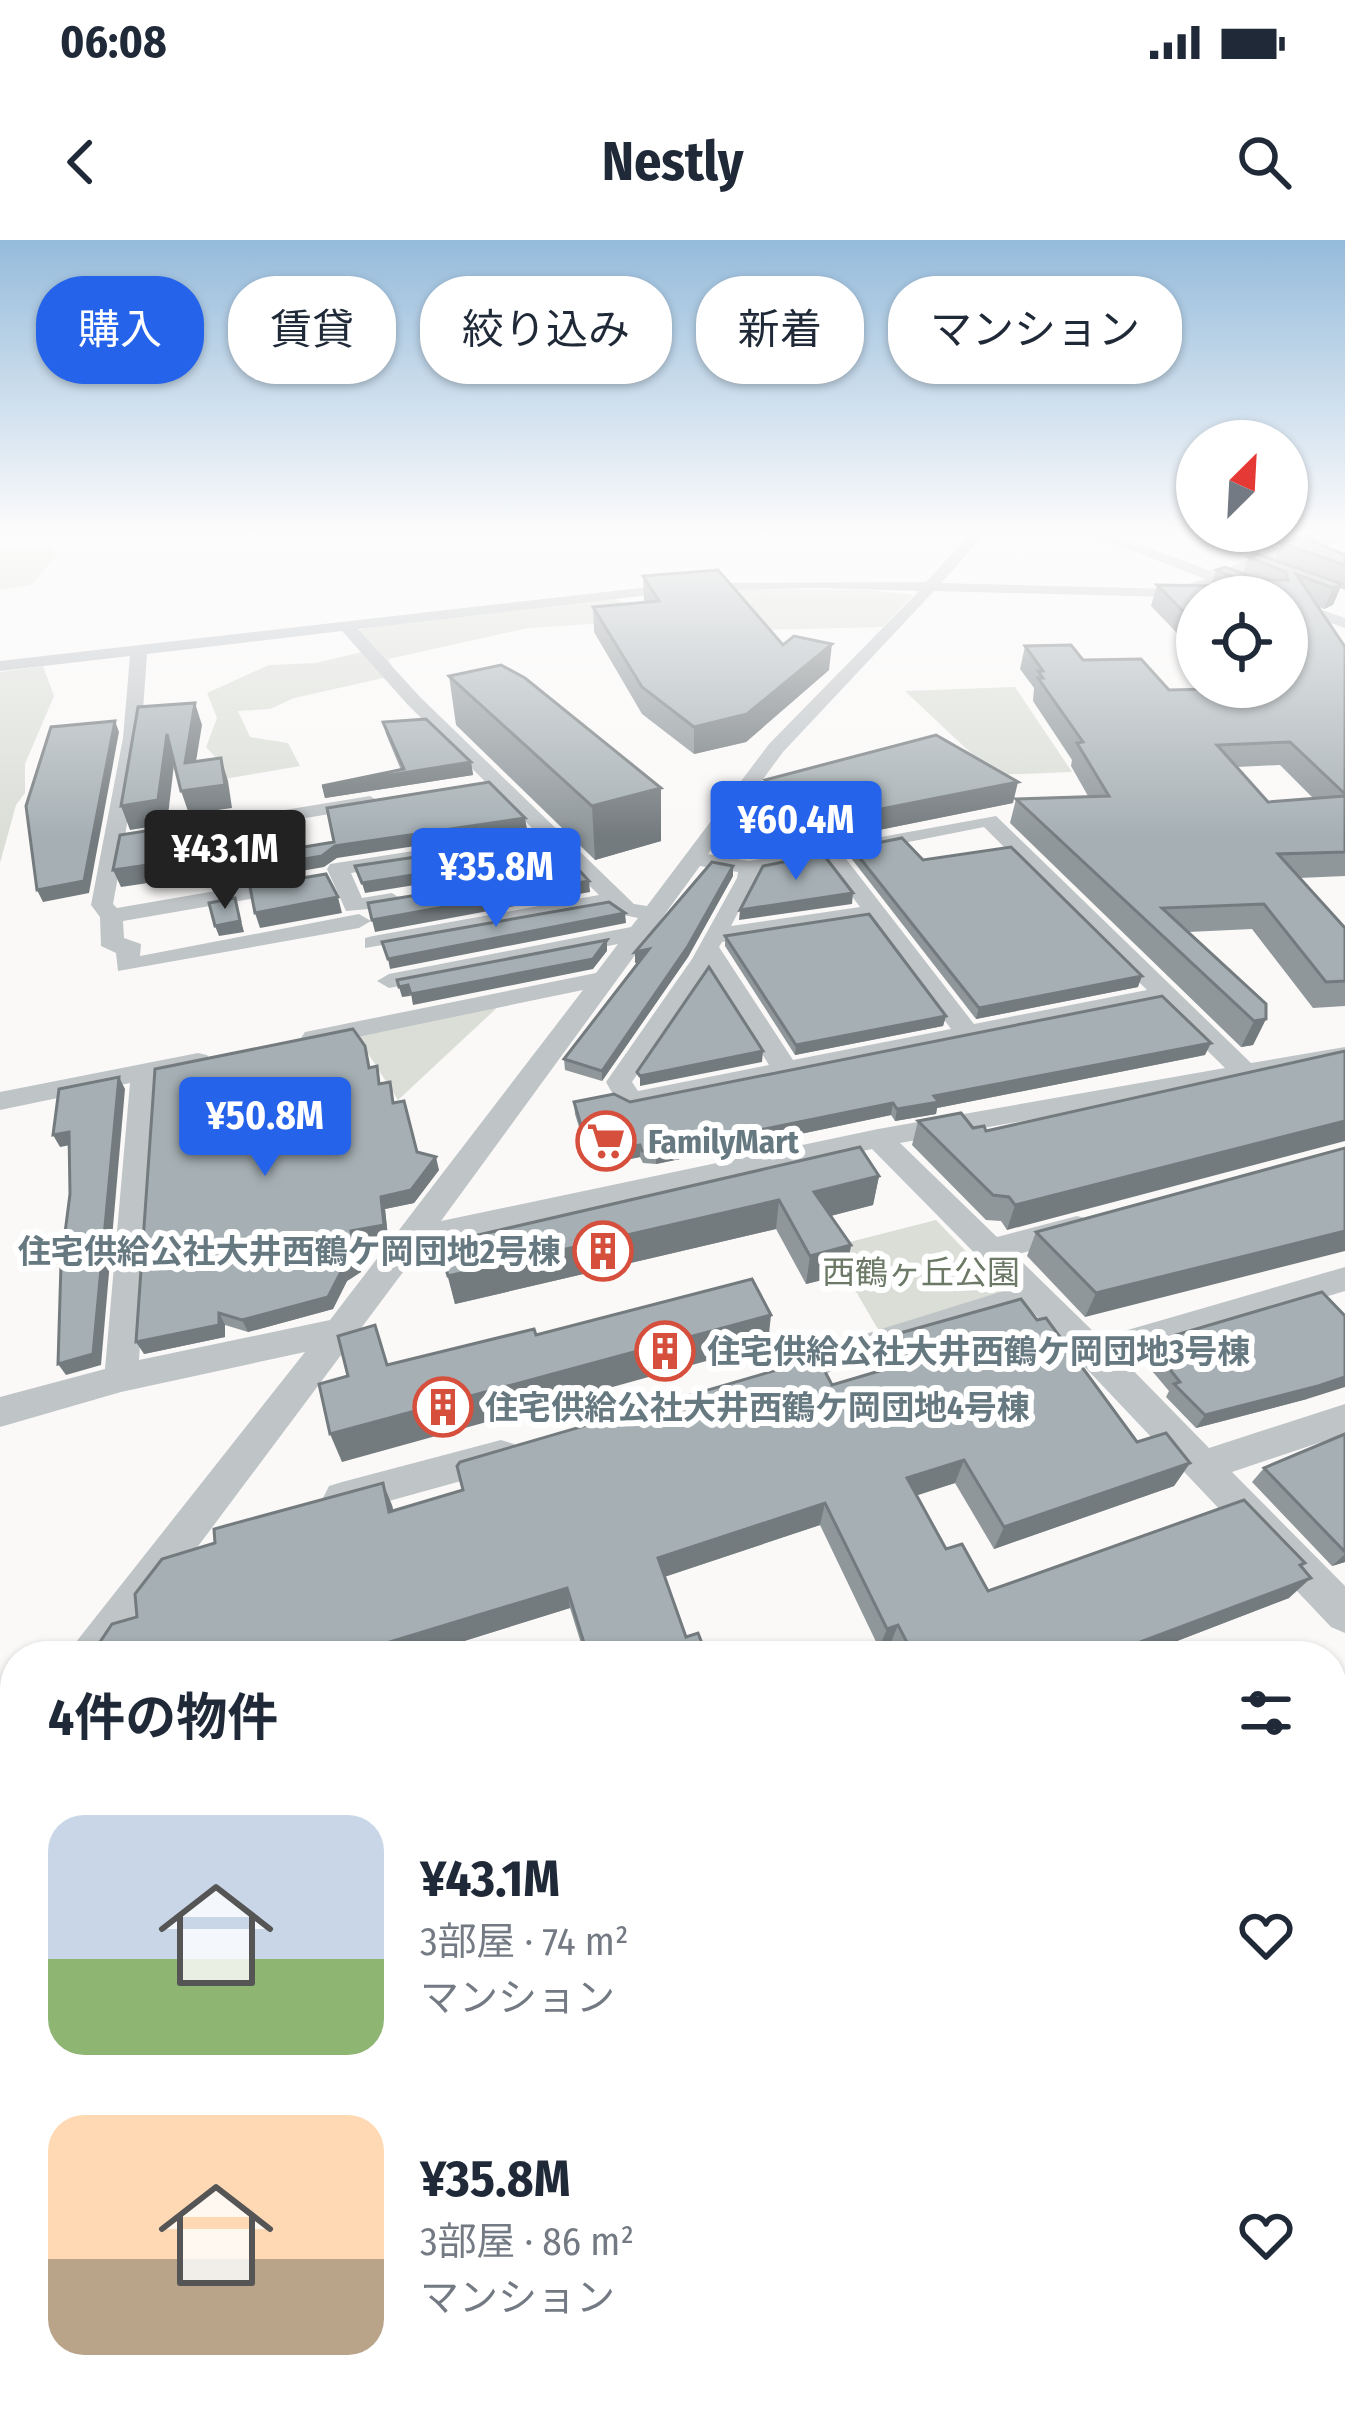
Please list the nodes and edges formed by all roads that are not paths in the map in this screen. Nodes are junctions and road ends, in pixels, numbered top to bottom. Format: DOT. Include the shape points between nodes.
graph roads {
  1 [pos="260,634"];
  2 [pos="353,634"];
  3 [pos="887,634"];
  4 [pos="140,649"];
  5 [pos="0,666"];
  6 [pos="382,800"];
  7 [pos="548,836"];
  8 [pos="111,844"];
  9 [pos="830,851"];
  10 [pos="694,858"];
  11 [pos="749,868"];
  12 [pos="340,876"];
  13 [pos="408,897"];
  14 [pos="616,899"];
  15 [pos="875,911"];
  16 [pos="356,914"];
  17 [pos="111,916"];
  18 [pos="644,923"];
  19 [pos="711,942"];
  20 [pos="373,943"];
  21 [pos="602,979"];
  22 [pos="389,981"];
  23 [pos="1166,994"];
  24 [pos="403,1020"];
  25 [pos="967,1032"];
  26 [pos="280,1044"];
  27 [pos="236,1053"];
  28 [pos="1345,1055"];
  29 [pos="784,1069"];
  30 [pos="144,1072"];
  31 [pos="1244,1072"];
  32 [pos="0,1100"];
  33 [pos="878,1138"];
  34 [pos="1100,1221"];
  35 [pos="411,1239"];
  36 [pos="988,1251"];
  37 [pos="1345,1279"];
  38 [pos="1031,1294"];
  39 [pos="340,1331"];
  40 [pos="1094,1353"];
  41 [pos="121,1378"];
  42 [pos="739,1388"];
  43 [pos="0,1412"];
  44 [pos="1345,1419"];
  45 [pos="531,1447"];
  46 [pos="1202,1466"];
  47 [pos="301,1509"];
  48 [pos="235,1528"];
  49 [pos="178,1543"];
  50 [pos="1341,1606"];
  51 [pos="103,1641"];
  1 -- 4 [label="street"];
  2 -- 7 [label="street" via="483,784"];
  3 -- 10 [label="street" via="819,698"];
  4 -- 5 [label="street"];
  4 -- 8 [label="street"];
  6 -- 8 [label="street"];
  7 -- 12 [label="street" via="338,869"];
  7 -- 14 [label="street" via="573,871"];
  8 -- 17 [label="street" via="102,905"];
  9 -- 11 [label="street"];
  9 -- 15 [label="street"];
  9 -- 23 [label="street" via="988,820"];
  10 -- 11 [label="street"];
  10 -- 18 [label="street"];
  11 -- 19 [label="street"];
  12 -- 16 [label="street"];
  12 -- 17 [label="street"];
  13 -- 16 [label="street"];
  14 -- 18 [label="street"];
  14 -- 20 [label="street"];
  15 -- 19 [label="street"];
  15 -- 25 [label="street"];
  16 -- 17 [label="street" via="128,967 129,944 113,946"];
  16 -- 20 [label="street"];
  18 -- 21 [label="street"];
  18 -- 22 [label="street"];
  19 -- 29 [label="street"];
  19 -- 29 [label="street" via="619,1082 630,1101"];
  20 -- 22 [label="street"];
  21 -- 24 [label="street"];
  21 -- 35 [label="street"];
  22 -- 24 [label="street"];
  23 -- 25 [label="street"];
  23 -- 31 [label="street"];
  24 -- 26 [label="street"];
  25 -- 29 [label="street"];
  27 -- 30 [label="street"];
  28 -- 31 [label="street"];
  30 -- 32 [label="street"];
  30 -- 41 [label="street"];
  31 -- 33 [label="street"];
  33 -- 35 [label="street"];
  33 -- 36 [label="street"];
  34 -- 36 [label="street"];
  35 -- 39 [label="street"];
  36 -- 38 [label="street"];
  37 -- 40 [label="street"];
  38 -- 40 [label="street"];
  38 -- 42 [label="street"];
  39 -- 41 [label="street"];
  39 -- 49 [label="street"];
  40 -- 46 [label="street"];
  41 -- 43 [label="street"];
  44 -- 46 [label="street"];
  45 -- 47 [label="street"];
  46 -- 50 [label="street"];
  48 -- 49 [label="street"];
  49 -- 51 [label="street"];
}
